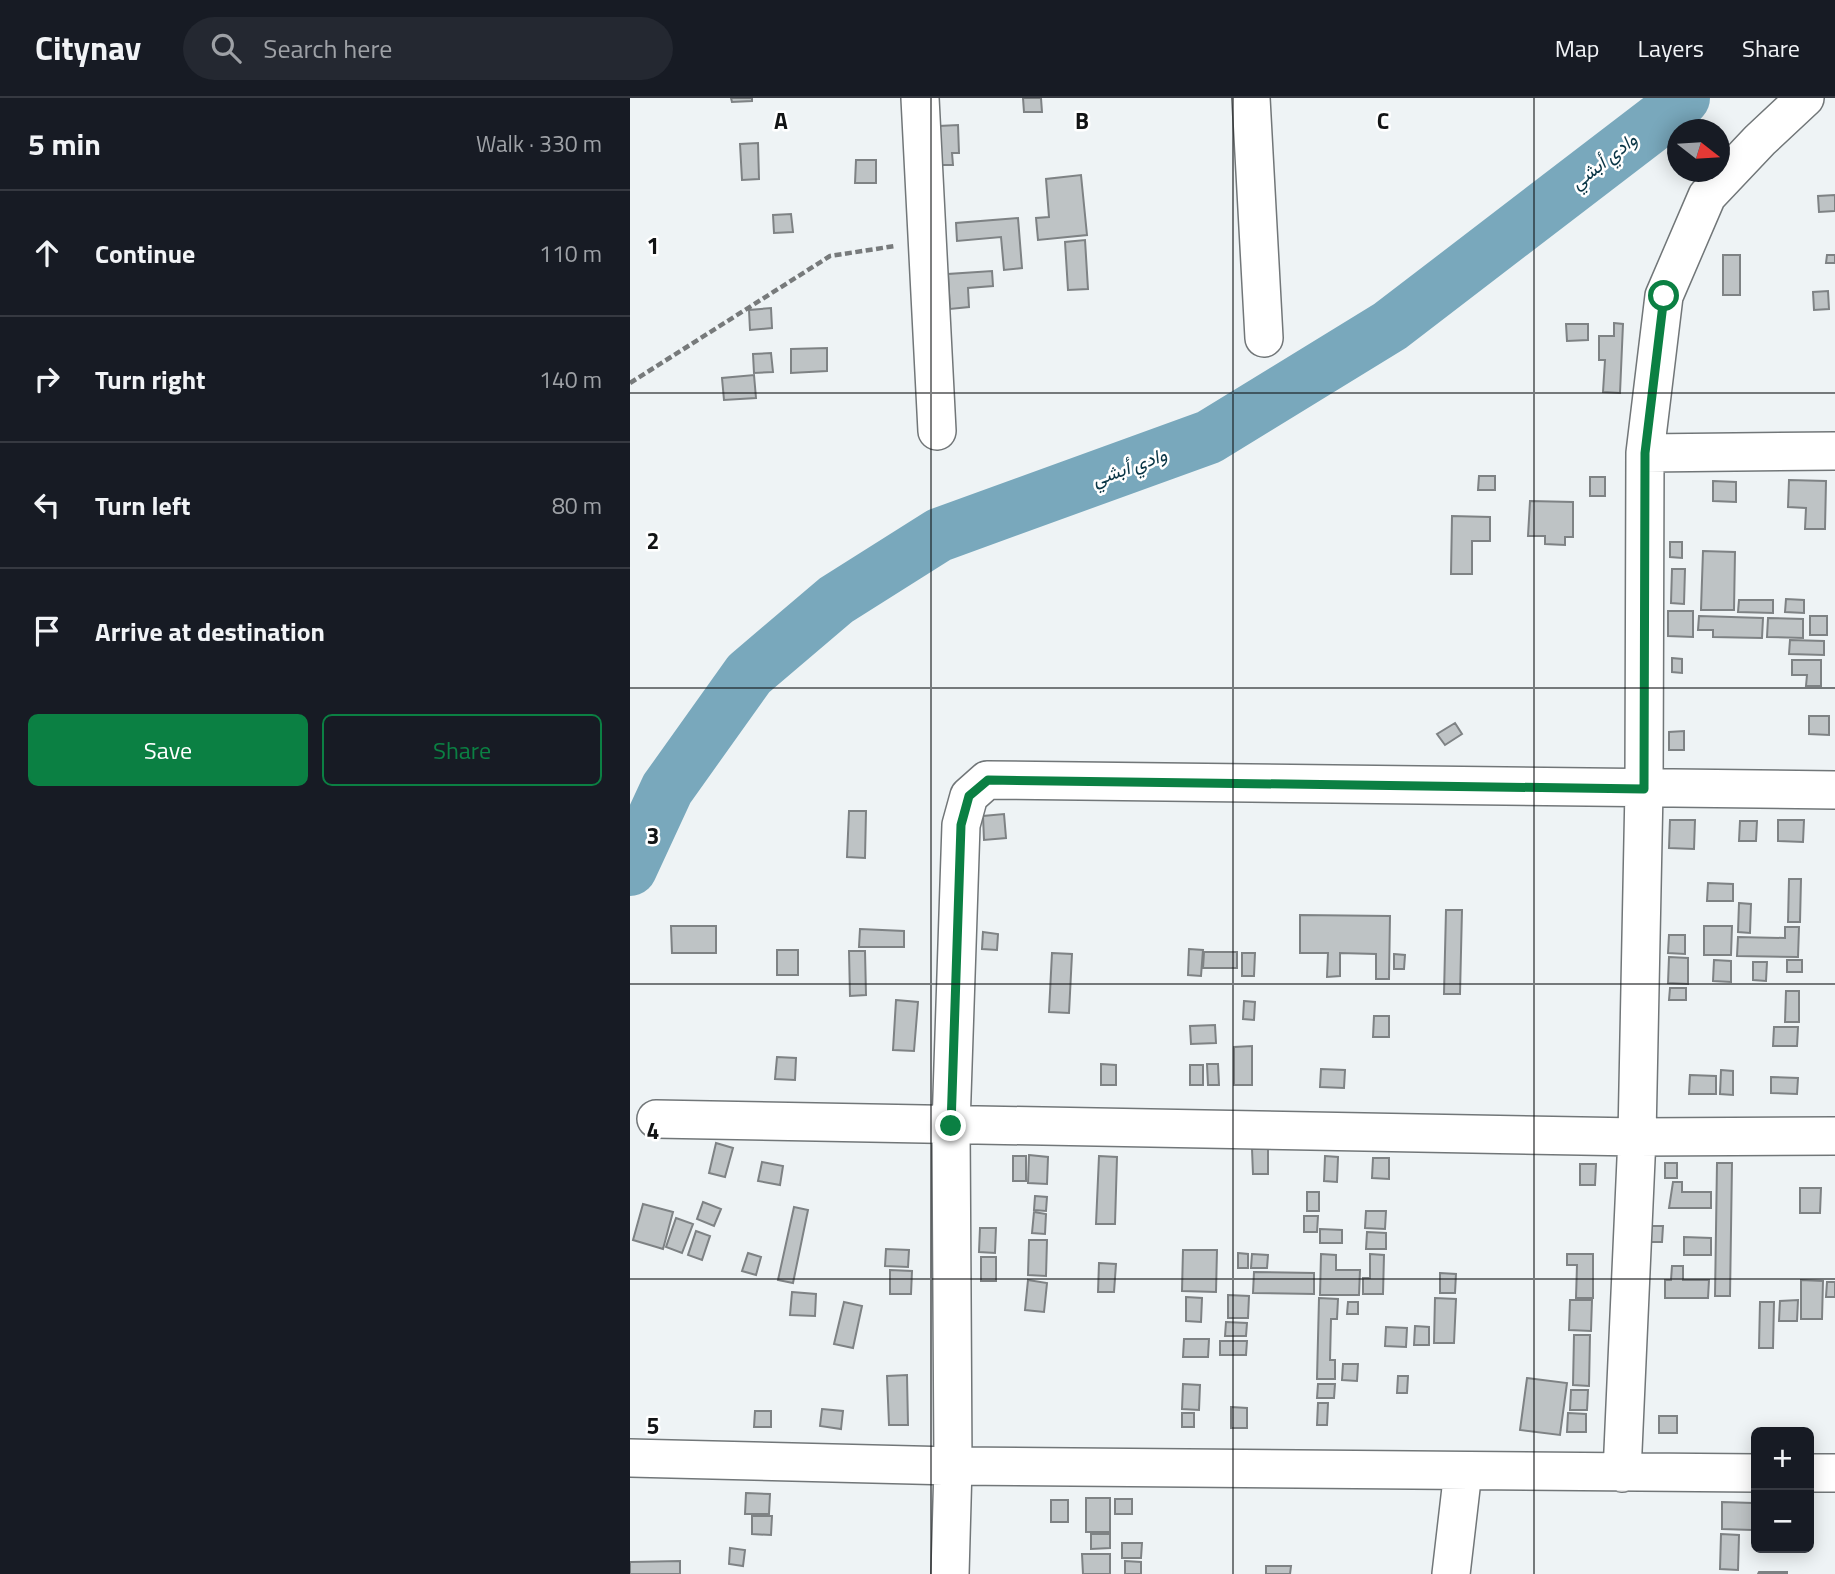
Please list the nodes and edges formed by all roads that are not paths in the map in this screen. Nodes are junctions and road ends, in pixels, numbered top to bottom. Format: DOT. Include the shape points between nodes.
graph roads {
  1 [pos="920,98"];
  2 [pos="1251,98"];
  3 [pos="1805,98"];
  4 [pos="1264,338"];
  5 [pos="937,431"];
  6 [pos="1835,451"];
  7 [pos="1645,453"];
  8 [pos="1644,789"];
  9 [pos="1835,790"];
  10 [pos="656,1119"];
  11 [pos="951,1126"];
  12 [pos="1835,1136"];
  13 [pos="1637,1137"];
  14 [pos="630,1458"];
  15 [pos="953,1466"];
  16 [pos="1463,1471"];
  17 [pos="1622,1473"];
  18 [pos="1751,1473"];
  19 [pos="1814,1473"];
  20 [pos="1835,1474"];
  21 [pos="950,1574"];
  22 [pos="1451,1574"];
  1 -- 5 [label="street"];
  2 -- 4 [label="street"];
  3 -- 7 [label="street" via="1707,196 1664,296"];
  6 -- 7 [label="street"];
  7 -- 8 [label="street"];
  8 -- 9 [label="street"];
  8 -- 11 [label="street" via="988,780 969,796 961,825"];
  8 -- 13 [label="street"];
  10 -- 11 [label="street"];
  11 -- 13 [label="street"];
  11 -- 15 [label="street"];
  12 -- 13 [label="street"];
  13 -- 17 [label="street"];
  14 -- 15 [label="street"];
  15 -- 16 [label="street"];
  15 -- 21 [label="street"];
  16 -- 17 [label="street"];
  16 -- 22 [label="street"];
  17 -- 18 [label="street"];
  19 -- 20 [label="street"];
}
